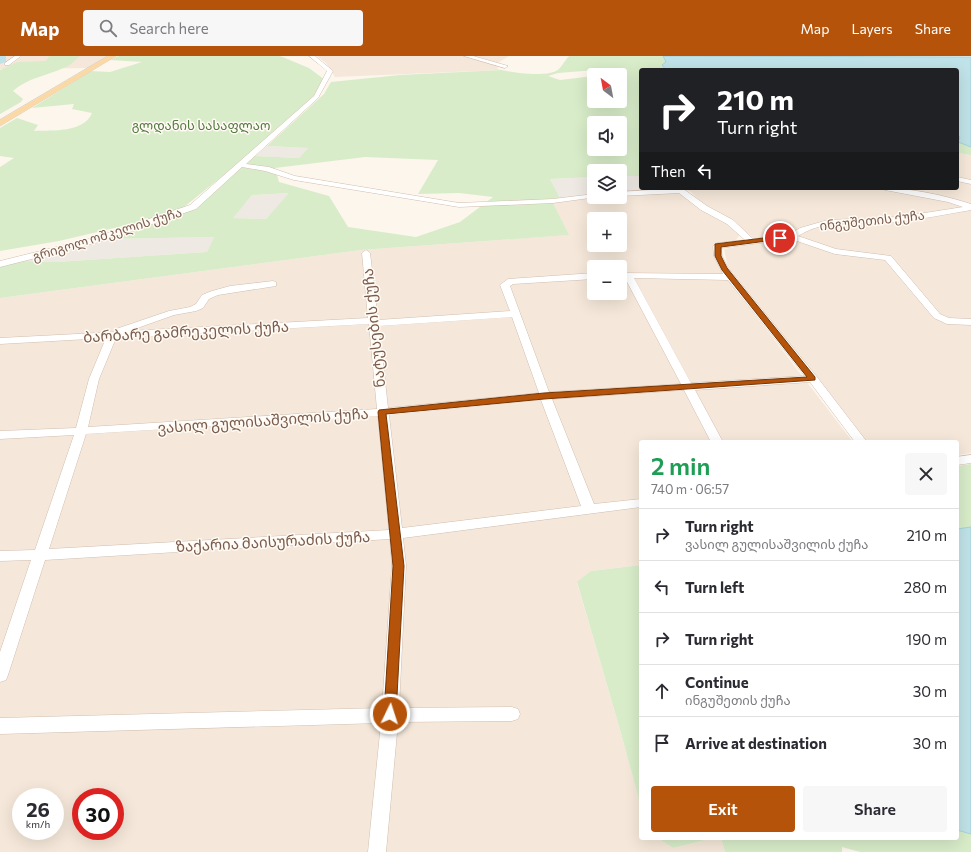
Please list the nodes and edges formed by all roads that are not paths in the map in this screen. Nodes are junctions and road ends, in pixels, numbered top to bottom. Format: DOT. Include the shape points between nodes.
graph roads {
  1 [pos="18,56"];
  2 [pos="113,56"];
  3 [pos="312,56"];
  4 [pos="467,56"];
  5 [pos="7,64"];
  6 [pos="505,66"];
  7 [pos="0,124"];
  8 [pos="241,165"];
  9 [pos="959,179"];
  10 [pos="971,182"];
  11 [pos="668,190"];
  12 [pos="681,190"];
  13 [pos="896,190"];
  14 [pos="627,193"];
  15 [pos="587,197"];
  16 [pos="971,208"];
  17 [pos="792,236"];
  18 [pos="751,241"];
  19 [pos="366,253"];
  20 [pos="0,264"];
  21 [pos="627,275"];
  22 [pos="587,276"];
  23 [pos="731,277"];
  24 [pos="627,280"];
  25 [pos="272,284"];
  26 [pos="515,314"];
  27 [pos="373,322"];
  28 [pos="971,322"];
  29 [pos="112,335"];
  30 [pos="0,341"];
  31 [pos="813,379"];
  32 [pos="686,386"];
  33 [pos="544,396"];
  34 [pos="382,412"];
  35 [pos="81,431"];
  36 [pos="0,435"];
  37 [pos="716,440"];
  38 [pos="859,440"];
  39 [pos="971,459"];
  40 [pos="959,461"];
  41 [pos="639,502"];
  42 [pos="589,510"];
  43 [pos="395,534"];
  44 [pos="40,555"];
  45 [pos="0,556"];
  46 [pos="0,676"];
  47 [pos="390,714"];
  48 [pos="512,714"];
  49 [pos="0,726"];
  50 [pos="377,852"];
  1 -- 5 [label="street"];
  2 -- 7 [label="main road"];
  3 -- 8 [label="street, გრიგოლ ოშკელის ქუჩა" via="330,71 316,97"];
  4 -- 6 [label="street"];
  8 -- 15 [label="street" via="266,169 294,178 459,205"];
  8 -- 20 [label="street, გრიგოლ ოშკელის ქუჩა" via="188,210 96,240"];
  9 -- 10 [label="street"];
  11 -- 14 [label="street"];
  12 -- 18 [label="street" via="704,208 730,222"];
  13 -- 16 [label="street" via="950,200"];
  16 -- 17 [label="street, ინგუშეთის ქუჩა" via="898,219 822,224 800,229"];
  17 -- 18 [label="street, ინგუშეთის ქუჩა"];
  17 -- 28 [label="street" via="835,251 888,258 937,316 946,321"];
  18 -- 23 [label="street, ინგუშეთის ქუჩა" via="717,246 718,256"];
  19 -- 27 [label="street, ნატუსების ქუჩა"];
  21 -- 23 [label="street"];
  22 -- 26 [label="street" via="511,281 505,285"];
  23 -- 31 [label="street"];
  24 -- 32 [label="street"];
  25 -- 29 [label="street" via="215,293 206,297 200,306 193,309 172,313"];
  26 -- 27 [label="street, ბარბარე გამრეკელის ქუჩა"];
  26 -- 33 [label="street"];
  27 -- 29 [label="street, ბარბარე გამრეკელის ქუჩა"];
  27 -- 34 [label="street, ნატუსების ქუჩა"];
  29 -- 30 [label="street, ბარბარე გამრეკელის ქუჩა"];
  29 -- 35 [label="street" via="94,380"];
  31 -- 32 [label="street, ვასილ გულისაშვილის ქუჩა"];
  31 -- 38 [label="street"];
  32 -- 33 [label="street, ვასილ გულისაშვილის ქუჩა"];
  32 -- 37 [label="street"];
  33 -- 34 [label="street, ვასილ გულისაშვილის ქუჩა"];
  33 -- 42 [label="street"];
  34 -- 35 [label="street, ვასილ გულისაშვილის ქუჩა"];
  34 -- 43 [label="street, ნატუსების ქუჩა"];
  35 -- 36 [label="street, ვასილ გულისაშვილის ქუჩა"];
  35 -- 44 [label="street"];
  39 -- 40 [label="street"];
  41 -- 42 [label="street, ზაქარია მაისურაძის ქუჩა"];
  42 -- 43 [label="street, ზაქარია მაისურაძის ქუჩა"];
  43 -- 44 [label="street, ზაქარია მაისურაძის ქუჩა"];
  43 -- 47 [label="street, ნატუსების ქუჩა" via="399,566"];
  44 -- 45 [label="street, ზაქარია მაისურაძის ქუჩა"];
  44 -- 46 [label="street"];
  47 -- 48 [label="street"];
  47 -- 49 [label="street"];
  47 -- 50 [label="street, ნატუსების ქუჩა"];
}
